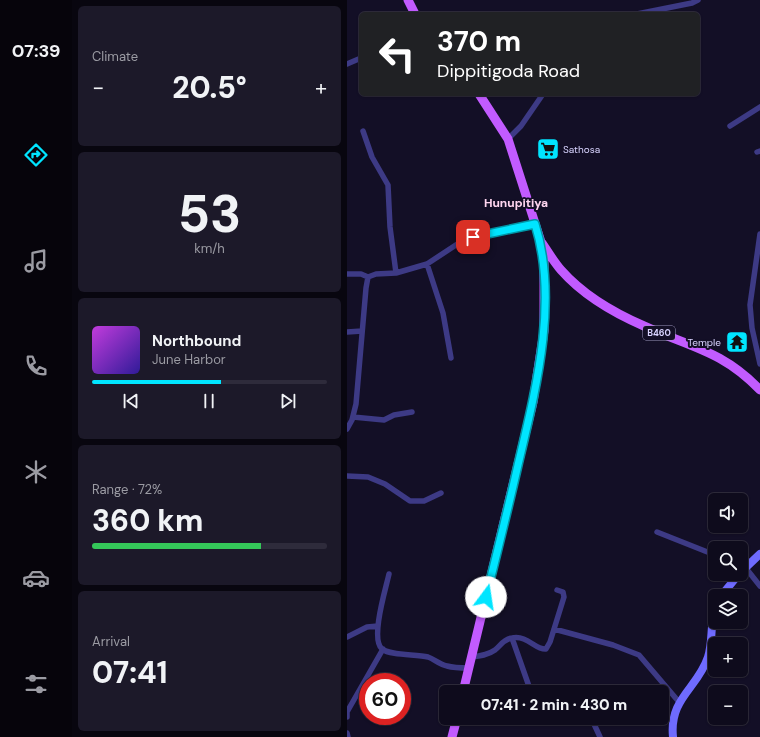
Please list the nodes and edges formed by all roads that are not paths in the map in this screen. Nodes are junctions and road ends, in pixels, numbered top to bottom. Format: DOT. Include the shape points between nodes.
graph roads {
  1 [pos="408,0"];
  2 [pos="698,0"];
  3 [pos="414,12"];
  4 [pos="647,12"];
  5 [pos="359,59"];
  6 [pos="347,64"];
  7 [pos="480,96"];
  8 [pos="542,96"];
  9 [pos="760,107"];
  10 [pos="730,126"];
  11 [pos="363,131"];
  12 [pos="508,139"];
  13 [pos="535,224"];
  14 [pos="760,234"];
  15 [pos="541,242"];
  16 [pos="427,264"];
  17 [pos="396,273"];
  18 [pos="347,274"];
  19 [pos="368,277"];
  20 [pos="362,331"];
  21 [pos="347,332"];
  22 [pos="451,358"];
  23 [pos="760,364"];
  24 [pos="760,390"];
  25 [pos="412,412"];
  26 [pos="353,417"];
  27 [pos="347,429"];
  28 [pos="347,476"];
  29 [pos="441,493"];
  30 [pos="657,532"];
  31 [pos="708,552"];
  32 [pos="760,554"];
  33 [pos="748,565"];
  34 [pos="389,574"];
  35 [pos="748,575"];
  36 [pos="733,581"];
  37 [pos="760,586"];
  38 [pos="727,589"];
  39 [pos="557,590"];
  40 [pos="378,626"];
  41 [pos="554,629"];
  42 [pos="712,629"];
  43 [pos="347,637"];
  44 [pos="512,638"];
  45 [pos="383,649"];
  46 [pos="471,657"];
  47 [pos="469,668"];
  48 [pos="465,685"];
  49 [pos="529,685"];
  50 [pos="679,702"];
  51 [pos="347,717"];
  52 [pos="455,725"];
  53 [pos="594,725"];
  54 [pos="347,733"];
  55 [pos="348,737"];
  56 [pos="452,737"];
  57 [pos="600,737"];
  58 [pos="673,737"];
  1 -- 3 [label="main road"];
  2 -- 4 [label="street"];
  5 -- 6 [label="street"];
  7 -- 12 [label="main road"];
  8 -- 12 [label="street" via="521,126"];
  9 -- 10 [label="street"];
  11 -- 17 [label="street" via="372,157 388,185"];
  12 -- 13 [label="main road"];
  13 -- 15 [label="main road"];
  13 -- 16 [label="street" via="465,239"];
  14 -- 23 [label="street" via="750,305"];
  15 -- 24 [label="main road, B460" via="561,270 597,302 642,326 714,354 737,369"];
  15 -- 46 [label="main road" via="544,260 544,331 533,402"];
  16 -- 17 [label="street"];
  16 -- 22 [label="street" via="443,313"];
  17 -- 19 [label="street"];
  18 -- 19 [label="street"];
  19 -- 20 [label="street"];
  20 -- 21 [label="street"];
  20 -- 26 [label="street"];
  25 -- 26 [label="street" via="394,414 384,420"];
  26 -- 27 [label="street"];
  28 -- 29 [label="street" via="368,477 385,484 410,501 424,501"];
  30 -- 31 [label="street"];
  32 -- 33 [label="street"];
  34 -- 40 [label="street"];
  35 -- 37 [label="street"];
  36 -- 38 [label="street"];
  39 -- 41 [label="street" via="564,594"];
  40 -- 43 [label="street" via="367,627"];
  40 -- 45 [label="street" via="377,638"];
  41 -- 44 [label="street" via="546,649 541,649 528,640"];
  41 -- 50 [label="street" via="639,655"];
  42 -- 50 [label="street" via="708,658"];
  44 -- 46 [label="street" via="505,640 489,654"];
  44 -- 49 [label="street"];
  45 -- 47 [label="street" via="393,653 429,657 447,666"];
  45 -- 51 [label="street" via="361,685 347,712"];
  46 -- 47 [label="main road"];
  47 -- 48 [label="main road"];
  50 -- 58 [label="street" via="673,721"];
  52 -- 56 [label="main road"];
  53 -- 57 [label="street"];
  54 -- 55 [label="street"];
}
